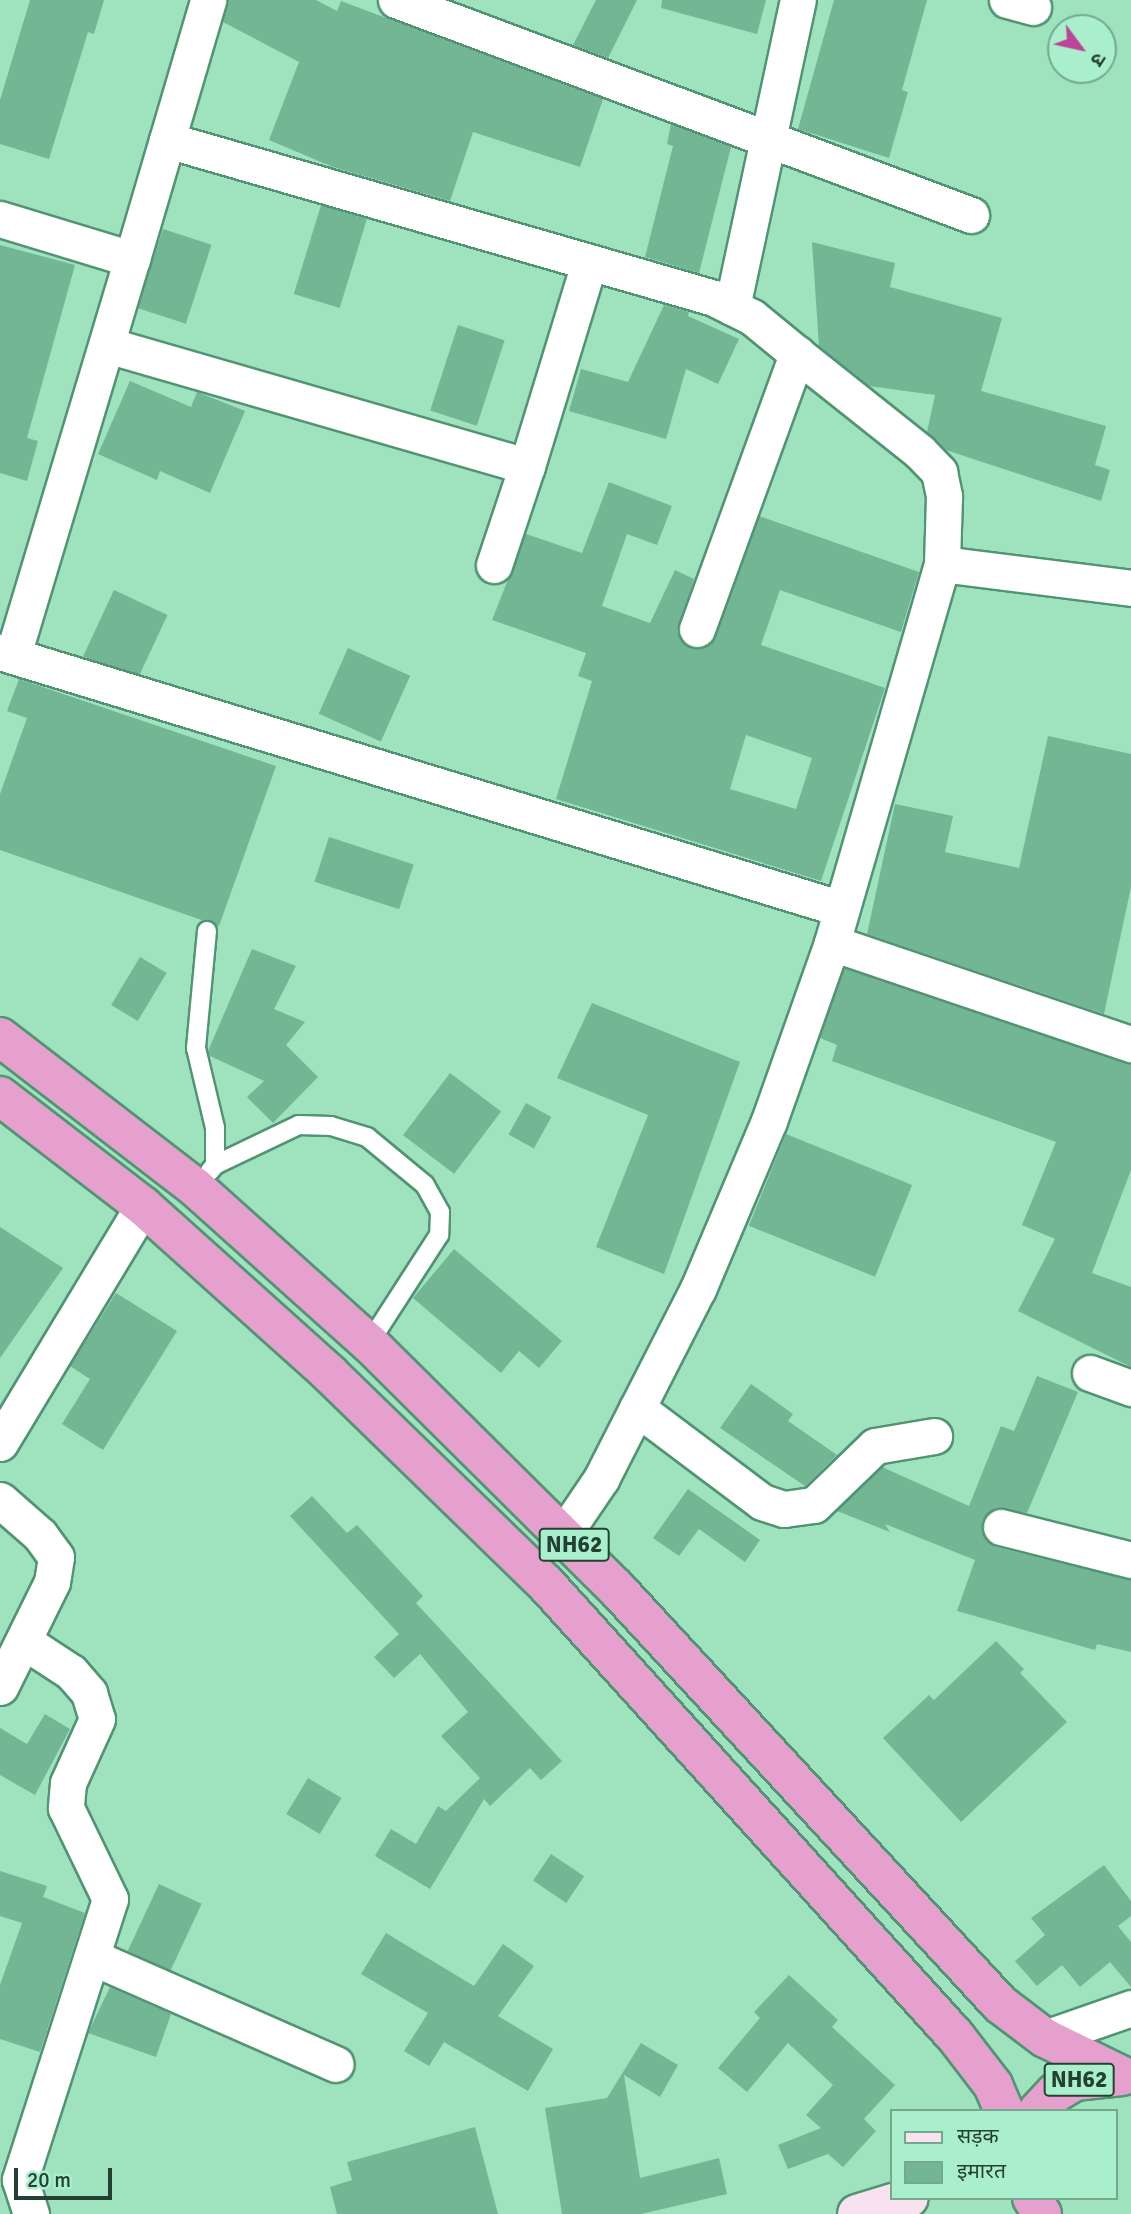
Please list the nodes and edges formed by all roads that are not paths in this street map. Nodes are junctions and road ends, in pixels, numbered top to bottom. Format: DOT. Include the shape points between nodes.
graph roads {
  1 [pos="208,0"];
  2 [pos="396,0"];
  3 [pos="799,0"];
  4 [pos="766,138"];
  5 [pos="167,141"];
  6 [pos="971,215"];
  7 [pos="0,219"];
  8 [pos="132,259"];
  9 [pos="589,263"];
  10 [pos="732,307"];
  11 [pos="107,345"];
  12 [pos="797,355"];
  13 [pos="527,466"];
  14 [pos="942,564"];
  15 [pos="494,565"];
  16 [pos="1131,588"];
  17 [pos="697,629"];
  18 [pos="7,654"];
  19 [pos="842,909"];
  20 [pos="207,930"];
  21 [pos="832,943"];
  22 [pos="0,1037"];
  23 [pos="1131,1044"];
  24 [pos="0,1096"];
  25 [pos="206,1176"];
  26 [pos="143,1206"];
  27 [pos="369,1343"];
  28 [pos="1090,1373"];
  29 [pos="1131,1388"];
  30 [pos="637,1408"];
  31 [pos="934,1436"];
  32 [pos="0,1443"];
  33 [pos="0,1500"];
  34 [pos="1001,1527"];
  35 [pos="563,1535"];
  36 [pos="1131,1560"];
  37 [pos="25,1642"];
  38 [pos="0,1687"];
  39 [pos="92,1957"];
  40 [pos="1131,2008"];
  41 [pos="1045,2038"];
  42 [pos="336,2064"];
  43 [pos="1126,2077"];
  44 [pos="1003,2109"];
  45 [pos="1040,2109"];
  46 [pos="902,2200"];
  47 [pos="31,2214"];
  48 [pos="857,2214"];
  1 -- 5 [label="street"];
  2 -- 4 [label="street"];
  3 -- 4 [label="street"];
  4 -- 6 [label="street"];
  4 -- 10 [label="street"];
  5 -- 8 [label="street"];
  5 -- 9 [label="street"];
  7 -- 8 [label="street"];
  8 -- 11 [label="street"];
  9 -- 10 [label="street"];
  9 -- 13 [label="street"];
  10 -- 12 [label="street" via="752,317"];
  11 -- 13 [label="street"];
  11 -- 18 [label="street"];
  12 -- 14 [label="street" via="939,472 944,496"];
  12 -- 17 [label="street"];
  13 -- 15 [label="street"];
  14 -- 16 [label="street"];
  14 -- 19 [label="street"];
  18 -- 19 [label="street"];
  19 -- 21 [label="street"];
  20 -- 25 [label="lane" via="196,1048 215,1128"];
  21 -- 23 [label="street"];
  21 -- 30 [label="street" via="769,1121 698,1289"];
  22 -- 25 [label="highway, NH62"];
  24 -- 26 [label="highway, NH62"];
  25 -- 27 [label="highway, NH62"];
  25 -- 27 [label="lane" via="299,1125 331,1126 367,1137 425,1185 440,1212 439,1235"];
  26 -- 32 [label="street"];
  26 -- 44 [label="highway, NH62" via="330,1374 546,1584 956,2037 993,2085"];
  27 -- 35 [label="highway, NH62"];
  28 -- 29 [label="street"];
  30 -- 31 [label="street" via="762,1502 784,1509 814,1505 875,1446"];
  30 -- 35 [label="street" via="601,1479"];
  33 -- 37 [label="street" via="40,1535 56,1557 52,1581"];
  34 -- 36 [label="street"];
  35 -- 41 [label="highway, NH62" via="1000,2004"];
  37 -- 38 [label="street"];
  37 -- 39 [label="street" via="71,1672 89,1693 97,1718 68,1783 66,1808 110,1899"];
  39 -- 42 [label="street"];
  39 -- 47 [label="street" via="20,2180"];
  40 -- 41 [label="street"];
  41 -- 43 [label="highway, NH62"];
  43 -- 45 [label="highway, NH62" via="1075,2081"];
  46 -- 48 [label="main road"];
}
